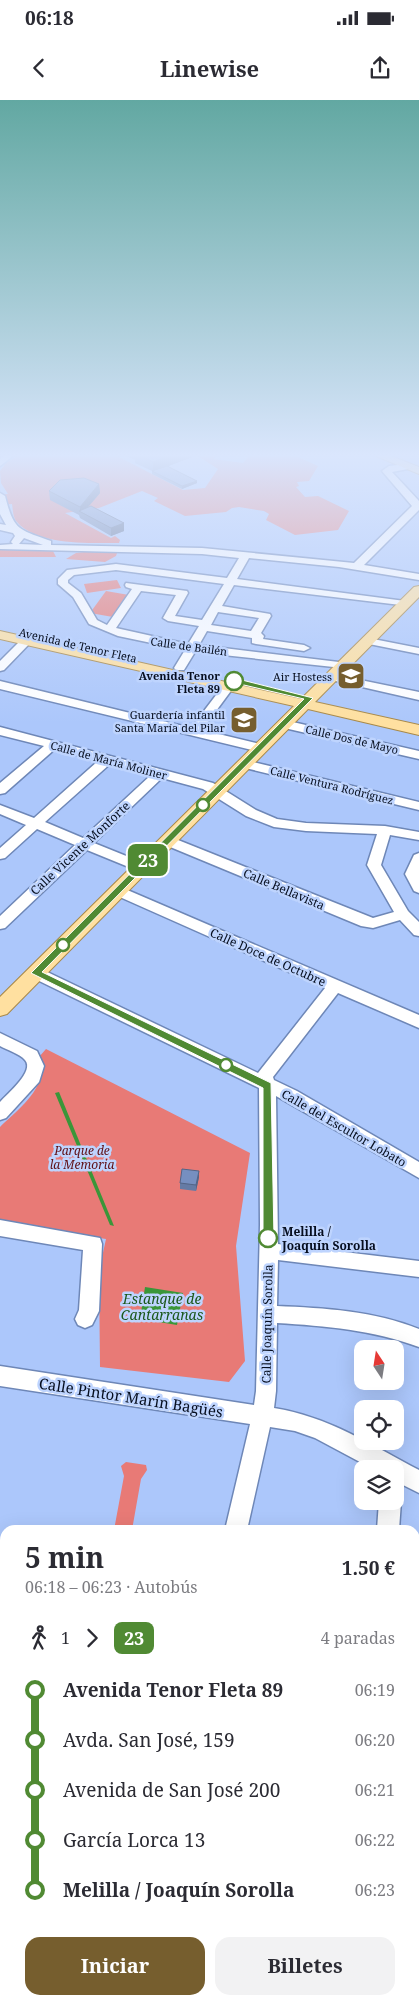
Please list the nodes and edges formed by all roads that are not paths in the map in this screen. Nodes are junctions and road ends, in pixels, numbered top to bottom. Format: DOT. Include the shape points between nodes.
graph roads {
  1 [pos="65,545"];
  2 [pos="378,545"];
  3 [pos="1,547"];
  4 [pos="94,548"];
  5 [pos="246,555"];
  6 [pos="356,559"];
  7 [pos="138,570"];
  8 [pos="395,574"];
  9 [pos="419,577"];
  10 [pos="230,582"];
  11 [pos="138,587"];
  12 [pos="419,591"];
  13 [pos="404,604"];
  14 [pos="214,608"];
  15 [pos="204,625"];
  16 [pos="0,628"];
  17 [pos="109,630"];
  18 [pos="0,635"];
  19 [pos="254,635"];
  20 [pos="27,638"];
  21 [pos="368,641"];
  22 [pos="192,648"];
  23 [pos="304,648"];
  24 [pos="419,651"];
  25 [pos="344,665"];
  26 [pos="0,668"];
  27 [pos="180,668"];
  28 [pos="331,677"];
  29 [pos="0,686"];
  30 [pos="227,688"];
  31 [pos="419,696"];
  32 [pos="306,701"];
  33 [pos="419,722"];
  34 [pos="284,724"];
  35 [pos="419,730"];
  36 [pos="195,731"];
  37 [pos="1,732"];
  38 [pos="53,745"];
  39 [pos="260,748"];
  40 [pos="419,755"];
  41 [pos="108,759"];
  42 [pos="245,764"];
  43 [pos="160,773"];
  44 [pos="0,790"];
  45 [pos="217,792"];
  46 [pos="419,806"];
  47 [pos="0,809"];
  48 [pos="37,823"];
  49 [pos="385,830"];
  50 [pos="419,836"];
  51 [pos="168,841"];
  52 [pos="86,843"];
  53 [pos="0,856"];
  54 [pos="419,858"];
  55 [pos="141,867"];
  56 [pos="419,888"];
  57 [pos="118,891"];
  58 [pos="6,910"];
  59 [pos="403,914"];
  60 [pos="0,924"];
  61 [pos="419,931"];
  62 [pos="36,973"];
  63 [pos="334,986"];
  64 [pos="0,1009"];
  65 [pos="419,1022"];
  66 [pos="0,1039"];
  67 [pos="268,1086"];
  68 [pos="0,1113"];
  69 [pos="419,1171"];
  70 [pos="0,1228"];
  71 [pos="268,1251"];
  72 [pos="419,1269"];
  73 [pos="267,1314"];
  74 [pos="85,1319"];
  75 [pos="419,1338"];
  76 [pos="0,1376"];
  77 [pos="262,1417"];
  78 [pos="378,1460"];
  79 [pos="404,1474"];
  80 [pos="419,1482"];
  81 [pos="389,1510"];
  82 [pos="237,1525"];
  83 [pos="388,1525"];
  1 -- 4 [label="street"];
  2 -- 6 [label="street"];
  3 -- 4 [label="street"];
  4 -- 5 [label="street"];
  5 -- 6 [label="street" via="302,560"];
  5 -- 10 [label="street"];
  6 -- 8 [label="street"];
  7 -- 10 [label="street"];
  7 -- 11 [label="street" via="129,586"];
  7 -- 17 [label="street, Calle de Bailén" via="114,567 71,572 64,577 63,584 77,595 90,619"];
  8 -- 9 [label="street"];
  8 -- 12 [label="street"];
  10 -- 13 [label="street"];
  10 -- 14 [label="street"];
  11 -- 15 [label="street" via="183,593 168,618"];
  11 -- 17 [label="street"];
  12 -- 13 [label="main road"];
  13 -- 21 [label="main road"];
  14 -- 15 [label="street"];
  14 -- 19 [label="street" via="266,616"];
  15 -- 19 [label="street"];
  15 -- 22 [label="street"];
  16 -- 20 [label="main road, Avenida de Tenor Fleta"];
  17 -- 22 [label="street, Calle de Bailén"];
  18 -- 20 [label="main road, Avenida de Tenor Fleta"];
  19 -- 23 [label="street" via="258,636 256,641"];
  20 -- 26 [label="street"];
  20 -- 27 [label="main road, Avenida de Tenor Fleta"];
  20 -- 30 [label="main road, Avenida de Tenor Fleta"];
  21 -- 24 [label="street"];
  21 -- 25 [label="main road"];
  22 -- 25 [label="street, Calle de Bailén"];
  22 -- 27 [label="street"];
  25 -- 28 [label="main road"];
  27 -- 32 [label="main road, Avenida de Tenor Fleta"];
  28 -- 31 [label="street"];
  28 -- 32 [label="main road"];
  29 -- 36 [label="street"];
  30 -- 32 [label="main road, Avenida de Tenor Fleta"];
  30 -- 36 [label="street"];
  32 -- 33 [label="main road, Avenida de Tenor Fleta"];
  32 -- 34 [label="main road"];
  32 -- 35 [label="main road, Avenida de Tenor Fleta"];
  34 -- 39 [label="main road"];
  34 -- 40 [label="street, Calle Dos de Mayo"];
  36 -- 39 [label="street"];
  37 -- 38 [label="street, Calle de María Moliner"];
  38 -- 41 [label="street, Calle de María Moliner"];
  38 -- 44 [label="street"];
  39 -- 42 [label="main road"];
  41 -- 43 [label="street, Calle de María Moliner"];
  41 -- 48 [label="street"];
  42 -- 45 [label="main road"];
  42 -- 46 [label="street, Calle Ventura Rodríguez"];
  43 -- 45 [label="street, Calle de María Moliner" via="208,786"];
  43 -- 52 [label="street, Calle Vicente Monforte"];
  45 -- 49 [label="street, Calle de María Moliner" via="274,823"];
  45 -- 51 [label="main road"];
  47 -- 48 [label="street"];
  48 -- 52 [label="street"];
  48 -- 53 [label="street"];
  49 -- 50 [label="street, Calle de María Moliner"];
  49 -- 59 [label="street" via="373,864"];
  51 -- 55 [label="main road"];
  51 -- 59 [label="street, Calle Bellavista" via="361,920 373,923"];
  52 -- 55 [label="street"];
  52 -- 58 [label="street, Calle Vicente Monforte"];
  54 -- 56 [label="street" via="412,874"];
  55 -- 57 [label="main road"];
  57 -- 62 [label="main road"];
  57 -- 63 [label="street, Calle Doce de Octubre"];
  58 -- 60 [label="street, Calle Vicente Monforte"];
  59 -- 61 [label="street"];
  62 -- 64 [label="main road"];
  62 -- 67 [label="street, Calle del Escultor Lobato"];
  63 -- 65 [label="street, Calle Doce de Octubre"];
  63 -- 67 [label="street, Calle Joaquín Sorolla" via="266,1073"];
  66 -- 68 [label="street" via="31,1055 36,1066 33,1077"];
  67 -- 69 [label="street, Calle del Escultor Lobato" via="291,1096"];
  67 -- 71 [label="street, Calle Joaquín Sorolla"];
  70 -- 74 [label="street" via="93,1244 89,1311"];
  71 -- 72 [label="street"];
  71 -- 73 [label="street, Calle Joaquín Sorolla"];
  73 -- 75 [label="street" via="380,1325"];
  73 -- 77 [label="street, Calle Joaquín Sorolla" via="266,1391"];
  76 -- 77 [label="street, Calle Pintor Marín Bagüés"];
  77 -- 78 [label="street, Calle Pintor Marín Bagüés" via="320,1430"];
  77 -- 82 [label="street, Calle Joaquín Sorolla"];
  79 -- 80 [label="street"];
  81 -- 83 [label="street"];
}
